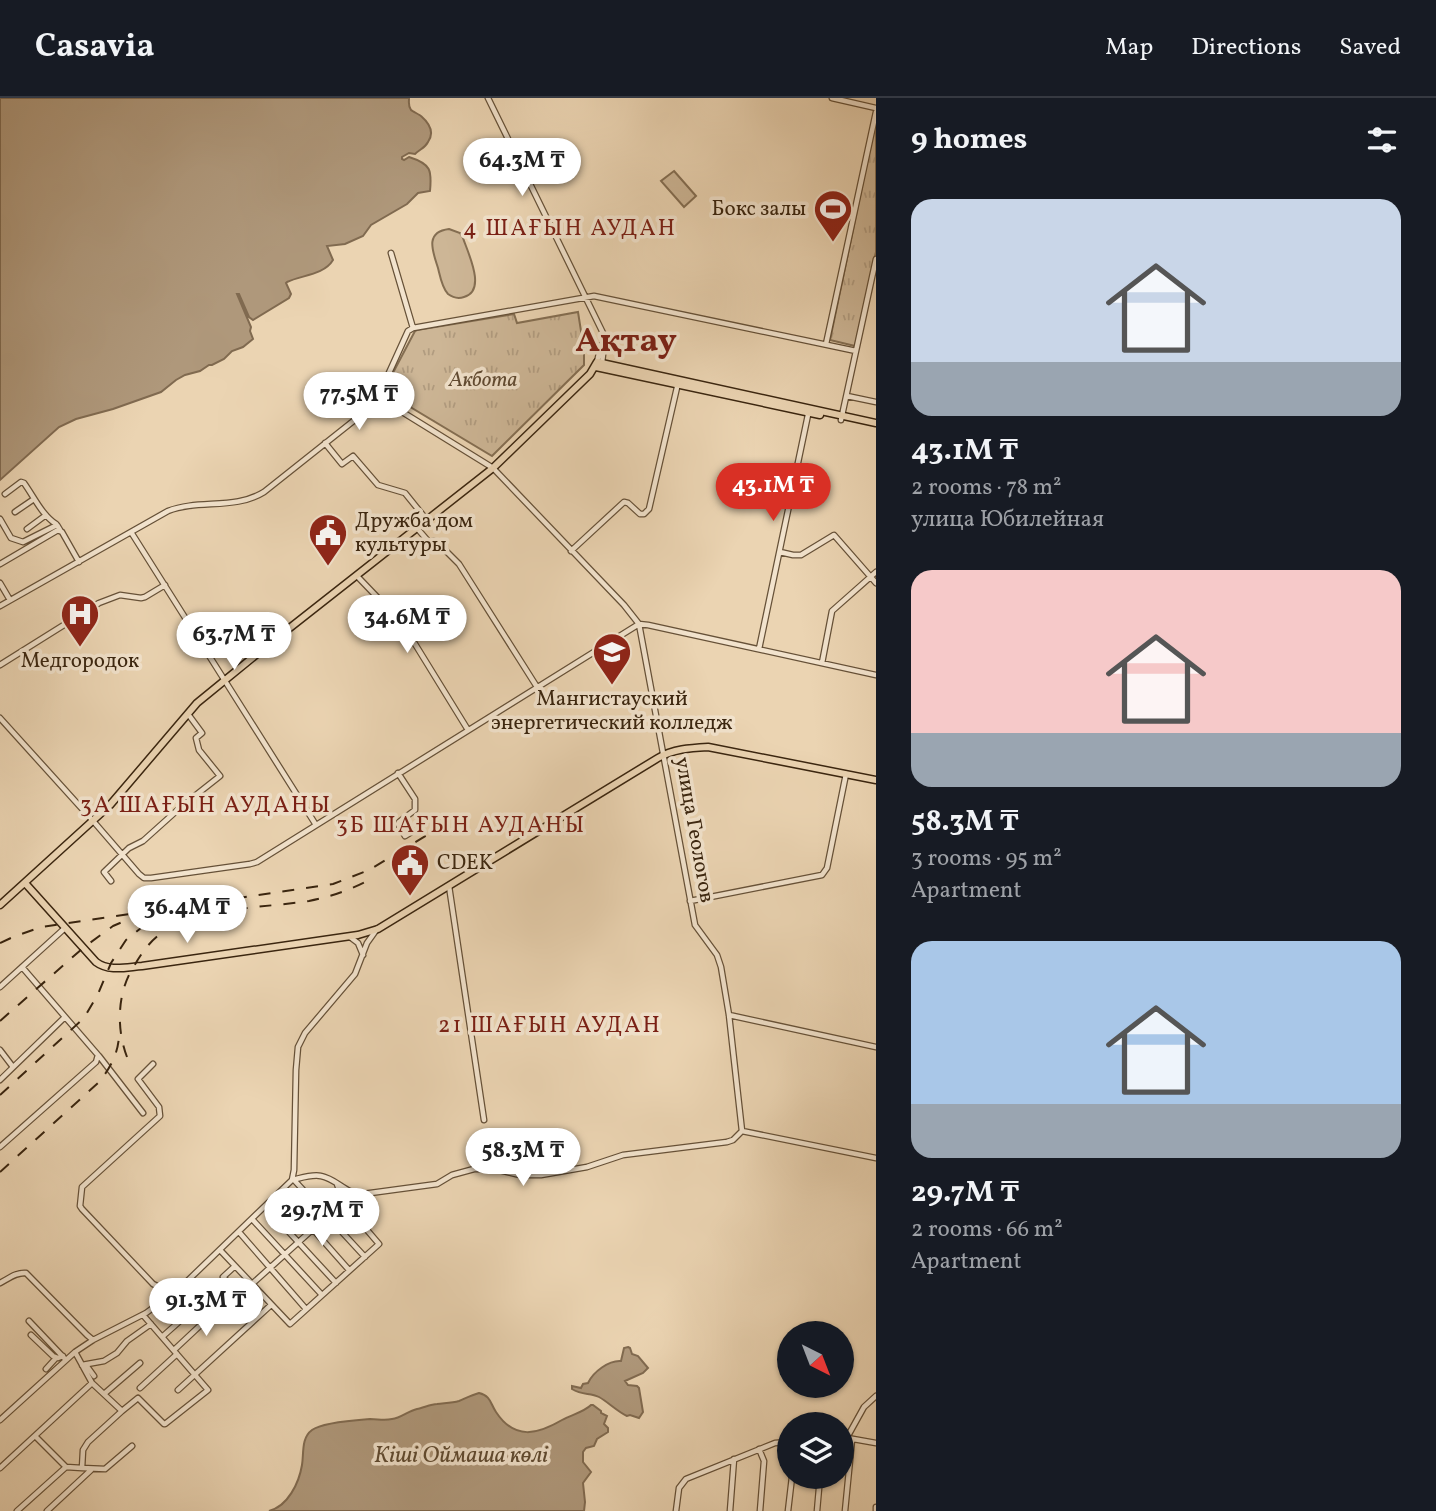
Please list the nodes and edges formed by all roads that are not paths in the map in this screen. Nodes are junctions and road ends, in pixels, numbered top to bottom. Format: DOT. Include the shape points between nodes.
graph roads {
  1 [pos="488,98"];
  2 [pos="832,98"];
  3 [pos="876,110"];
  4 [pos="391,253"];
  5 [pos="876,259"];
  6 [pos="585,297"];
  7 [pos="412,328"];
  8 [pos="826,345"];
  9 [pos="856,351"];
  10 [pos="599,365"];
  11 [pos="678,382"];
  12 [pos="847,396"];
  13 [pos="378,397"];
  14 [pos="876,402"];
  15 [pos="809,411"];
  16 [pos="842,418"];
  17 [pos="876,426"];
  18 [pos="325,443"];
  19 [pos="493,468"];
  20 [pos="5,494"];
  21 [pos="34,499"];
  22 [pos="15,512"];
  23 [pos="46,515"];
  24 [pos="0,519"];
  25 [pos="426,519"];
  26 [pos="57,524"];
  27 [pos="416,527"];
  28 [pos="27,529"];
  29 [pos="61,530"];
  30 [pos="131,532"];
  31 [pos="571,551"];
  32 [pos="779,552"];
  33 [pos="79,562"];
  34 [pos="0,564"];
  35 [pos="876,572"];
  36 [pos="356,575"];
  37 [pos="870,577"];
  38 [pos="0,583"];
  39 [pos="876,583"];
  40 [pos="165,585"];
  41 [pos="10,600"];
  42 [pos="0,606"];
  43 [pos="639,624"];
  44 [pos="759,649"];
  45 [pos="822,663"];
  46 [pos="0,665"];
  47 [pos="876,674"];
  48 [pos="224,680"];
  49 [pos="537,687"];
  50 [pos="188,715"];
  51 [pos="0,718"];
  52 [pos="468,730"];
  53 [pos="664,754"];
  54 [pos="398,773"];
  55 [pos="846,774"];
  56 [pos="876,780"];
  57 [pos="94,822"];
  58 [pos="316,825"];
  59 [pos="418,828"];
  60 [pos="122,855"];
  61 [pos="111,881"];
  62 [pos="25,883"];
  63 [pos="449,885"];
  64 [pos="690,901"];
  65 [pos="0,905"];
  66 [pos="65,929"];
  67 [pos="378,929"];
  68 [pos="349,936"];
  69 [pos="363,955"];
  70 [pos="22,967"];
  71 [pos="0,987"];
  72 [pos="729,1015"];
  73 [pos="65,1017"];
  74 [pos="876,1047"];
  75 [pos="0,1050"];
  76 [pos="98,1055"];
  77 [pos="153,1064"];
  78 [pos="13,1067"];
  79 [pos="0,1080"];
  80 [pos="143,1113"];
  81 [pos="484,1120"];
  82 [pos="742,1131"];
  83 [pos="0,1147"];
  84 [pos="876,1158"];
  85 [pos="293,1180"];
  86 [pos="337,1184"];
  87 [pos="280,1192"];
  88 [pos="343,1202"];
  89 [pos="327,1217"];
  90 [pos="252,1219"];
  91 [pos="313,1229"];
  92 [pos="288,1231"];
  93 [pos="239,1232"];
  94 [pos="299,1242"];
  95 [pos="220,1250"];
  96 [pos="285,1255"];
  97 [pos="365,1257"];
  98 [pos="235,1266"];
  99 [pos="270,1269"];
  100 [pos="349,1270"];
  101 [pos="0,1283"];
  102 [pos="336,1283"];
  103 [pos="252,1284"];
  104 [pos="180,1289"];
  105 [pos="322,1295"];
  106 [pos="271,1305"];
  107 [pos="221,1306"];
  108 [pos="306,1310"];
  109 [pos="143,1315"];
  110 [pos="29,1321"];
  111 [pos="151,1324"];
  112 [pos="31,1335"];
  113 [pos="162,1337"];
  114 [pos="93,1340"];
  115 [pos="75,1352"];
  116 [pos="175,1352"];
  117 [pos="56,1358"];
  118 [pos="64,1358"];
  119 [pos="140,1363"];
  120 [pos="84,1365"];
  121 [pos="46,1369"];
  122 [pos="195,1374"];
  123 [pos="94,1377"];
  124 [pos="92,1383"];
  125 [pos="140,1388"];
  126 [pos="178,1390"];
  127 [pos="104,1394"];
  128 [pos="876,1396"];
  129 [pos="122,1411"];
  130 [pos="0,1420"];
  131 [pos="854,1425"];
  132 [pos="35,1436"];
  133 [pos="854,1440"];
  134 [pos="777,1443"];
  135 [pos="876,1443"];
  136 [pos="132,1446"];
  137 [pos="759,1449"];
  138 [pos="734,1459"];
  139 [pos="0,1468"];
  140 [pos="66,1468"];
  141 [pos="82,1468"];
  142 [pos="91,1469"];
  143 [pos="791,1489"];
  144 [pos="819,1489"];
  145 [pos="847,1489"];
  146 [pos="17,1511"];
  147 [pos="47,1511"];
  148 [pos="676,1511"];
  149 [pos="730,1511"];
  150 [pos="760,1511"];
  151 [pos="789,1511"];
  152 [pos="817,1511"];
  153 [pos="845,1511"];
  1 -- 6 [label="street"];
  2 -- 3 [label="street"];
  3 -- 8 [label="street"];
  4 -- 7 [label="street"];
  5 -- 9 [label="street"];
  6 -- 7 [label="street"];
  6 -- 8 [label="street"];
  6 -- 10 [label="street" via="603,333"];
  7 -- 13 [label="street"];
  8 -- 9 [label="street"];
  9 -- 12 [label="street"];
  10 -- 11 [label="main road"];
  10 -- 19 [label="main road"];
  11 -- 15 [label="main road"];
  11 -- 31 [label="street" via="649,509 640,514 624,502"];
  12 -- 14 [label="street"];
  12 -- 16 [label="street"];
  13 -- 18 [label="street"];
  13 -- 19 [label="street"];
  15 -- 16 [label="main road"];
  15 -- 32 [label="street"];
  16 -- 17 [label="main road"];
  18 -- 25 [label="street" via="342,464 353,456 378,485 405,493"];
  18 -- 30 [label="street" via="251,499 178,507"];
  19 -- 25 [label="main road"];
  19 -- 31 [label="street"];
  20 -- 21 [label="street" via="21,482"];
  21 -- 22 [label="street"];
  21 -- 23 [label="street"];
  23 -- 26 [label="street"];
  23 -- 28 [label="street"];
  24 -- 26 [label="street" via="11,538 23,542"];
  25 -- 27 [label="main road"];
  26 -- 29 [label="street"];
  27 -- 36 [label="main road"];
  27 -- 49 [label="street" via="459,564"];
  29 -- 33 [label="street"];
  29 -- 34 [label="street"];
  30 -- 33 [label="street"];
  30 -- 40 [label="street"];
  31 -- 43 [label="street"];
  32 -- 37 [label="street" via="801,555 834,535"];
  32 -- 44 [label="street"];
  33 -- 41 [label="street"];
  35 -- 37 [label="street"];
  36 -- 48 [label="main road"];
  36 -- 52 [label="street" via="391,605"];
  37 -- 39 [label="street"];
  37 -- 45 [label="street" via="832,611"];
  38 -- 41 [label="street"];
  40 -- 46 [label="street" via="141,598 110,598"];
  40 -- 48 [label="street"];
  41 -- 42 [label="street"];
  43 -- 44 [label="street"];
  43 -- 49 [label="street"];
  43 -- 53 [label="street, улица Геологов"];
  44 -- 45 [label="street"];
  45 -- 47 [label="street"];
  48 -- 50 [label="main road"];
  48 -- 58 [label="street"];
  49 -- 52 [label="street"];
  50 -- 57 [label="main road"];
  50 -- 60 [label="street" via="202,733 196,738 199,750 220,776"];
  51 -- 57 [label="street"];
  52 -- 54 [label="street"];
  53 -- 55 [label="main road" via="708,747"];
  53 -- 63 [label="main road"];
  53 -- 64 [label="street, улица Геологов"];
  54 -- 58 [label="street"];
  54 -- 59 [label="street" via="415,799 415,810 398,824 405,836"];
  55 -- 56 [label="main road"];
  55 -- 64 [label="street" via="822,875"];
  57 -- 60 [label="street"];
  57 -- 62 [label="main road"];
  58 -- 60 [label="street" via="257,862 243,865 144,878"];
  60 -- 61 [label="street" via="104,873"];
  62 -- 65 [label="main road"];
  62 -- 66 [label="main road"];
  63 -- 67 [label="main road"];
  63 -- 81 [label="street"];
  64 -- 72 [label="street, улица Геологов" via="695,926 719,961"];
  66 -- 68 [label="main road" via="96,962 114,969"];
  66 -- 70 [label="street"];
  67 -- 68 [label="main road"];
  67 -- 69 [label="street"];
  68 -- 69 [label="street"];
  69 -- 85 [label="street" via="355,974 298,1047"];
  70 -- 71 [label="street"];
  70 -- 73 [label="street"];
  72 -- 74 [label="street"];
  72 -- 82 [label="street, улица Геологов"];
  73 -- 76 [label="street"];
  73 -- 78 [label="street"];
  75 -- 78 [label="street"];
  76 -- 80 [label="street"];
  76 -- 83 [label="street" via="96,1062"];
  77 -- 104 [label="street" via="138,1079 159,1107 160,1116 83,1186 80,1208 153,1284"];
  78 -- 79 [label="street"];
  82 -- 84 [label="street"];
  82 -- 86 [label="street" via="727,1142 623,1155 550,1174 474,1169 437,1184 358,1195"];
  85 -- 86 [label="street" via="319,1176"];
  85 -- 87 [label="street"];
  85 -- 89 [label="street"];
  86 -- 88 [label="street"];
  87 -- 90 [label="street"];
  87 -- 91 [label="street"];
  88 -- 89 [label="street"];
  88 -- 97 [label="street" via="379,1244"];
  89 -- 91 [label="street"];
  89 -- 97 [label="street"];
  90 -- 93 [label="street"];
  90 -- 96 [label="street"];
  91 -- 94 [label="street"];
  91 -- 100 [label="street"];
  92 -- 94 [label="street"];
  93 -- 95 [label="street"];
  93 -- 99 [label="street"];
  94 -- 96 [label="street"];
  94 -- 102 [label="street"];
  95 -- 98 [label="street"];
  95 -- 104 [label="street"];
  96 -- 99 [label="street"];
  96 -- 105 [label="street"];
  97 -- 100 [label="street"];
  98 -- 103 [label="street"];
  98 -- 113 [label="street" via="223,1277 226,1280"];
  99 -- 103 [label="street"];
  99 -- 108 [label="street"];
  100 -- 102 [label="street"];
  101 -- 114 [label="street" via="26,1273"];
  102 -- 105 [label="street"];
  103 -- 106 [label="street"];
  104 -- 109 [label="street"];
  105 -- 108 [label="street"];
  106 -- 108 [label="street" via="290,1324"];
  106 -- 122 [label="street"];
  107 -- 116 [label="street"];
  109 -- 111 [label="street"];
  109 -- 114 [label="street"];
  110 -- 118 [label="street"];
  111 -- 113 [label="street"];
  111 -- 120 [label="street" via="104,1361"];
  112 -- 117 [label="street"];
  113 -- 116 [label="street"];
  114 -- 115 [label="street"];
  115 -- 118 [label="street"];
  115 -- 120 [label="street"];
  116 -- 122 [label="street"];
  116 -- 125 [label="street"];
  117 -- 118 [label="street"];
  117 -- 121 [label="street"];
  118 -- 130 [label="street"];
  119 -- 127 [label="street"];
  120 -- 123 [label="street"];
  120 -- 124 [label="street"];
  122 -- 126 [label="street"];
  122 -- 129 [label="street" via="208,1390 165,1424 138,1398"];
  124 -- 127 [label="street"];
  124 -- 132 [label="street"];
  127 -- 129 [label="street"];
  128 -- 131 [label="street"];
  129 -- 141 [label="street" via="83,1450"];
  132 -- 139 [label="street"];
  132 -- 140 [label="street"];
  133 -- 135 [label="street"];
  134 -- 137 [label="street"];
  136 -- 142 [label="street" via="105,1469"];
  137 -- 138 [label="street"];
  137 -- 150 [label="street" via="764,1461"];
  138 -- 148 [label="street" via="685,1479"];
  138 -- 149 [label="street"];
  140 -- 141 [label="street"];
  140 -- 146 [label="street"];
  141 -- 142 [label="street"];
  142 -- 147 [label="street"];
  143 -- 151 [label="street"];
  144 -- 152 [label="street"];
  145 -- 153 [label="street"];
}
